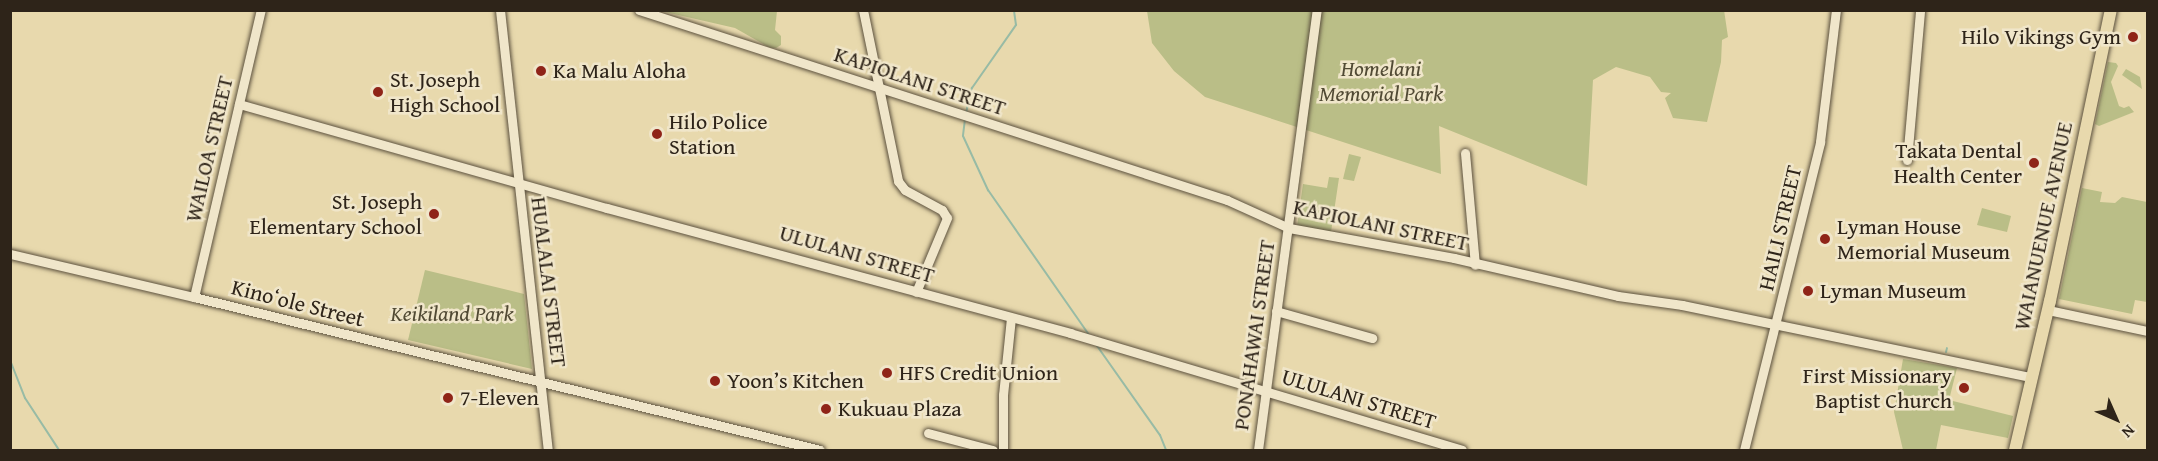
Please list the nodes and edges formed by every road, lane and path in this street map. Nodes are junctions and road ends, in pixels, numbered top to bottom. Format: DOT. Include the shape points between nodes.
graph roads {
  1 [pos="261,10"];
  2 [pos="500,10"];
  3 [pos="639,10"];
  4 [pos="863,10"];
  5 [pos="1317,10"];
  6 [pos="1836,10"];
  7 [pos="1920,10"];
  8 [pos="2111,10"];
  9 [pos="878,86"];
  10 [pos="240,104"];
  11 [pos="1465,153"];
  12 [pos="1907,160"];
  13 [pos="517,182"];
  14 [pos="1288,228"];
  15 [pos="10,254"];
  16 [pos="1476,265"];
  17 [pos="916,292"];
  18 [pos="194,297"];
  19 [pos="2048,310"];
  20 [pos="1276,311"];
  21 [pos="1011,318"];
  22 [pos="1776,327"];
  23 [pos="2148,332"];
  24 [pos="1372,339"];
  25 [pos="2031,377"];
  26 [pos="542,384"];
  27 [pos="1266,391"];
  28 [pos="928,433"];
  29 [pos="548,450"];
  30 [pos="820,450"];
  31 [pos="993,450"];
  32 [pos="1003,450"];
  33 [pos="1258,450"];
  34 [pos="1462,450"];
  35 [pos="1744,450"];
  36 [pos="2015,450"];
  1 -- 10 [label="street, WAILOA STREET"];
  2 -- 13 [label="street, HUALALAI STREET"];
  3 -- 9 [label="street, KAPIOLANI STREET"];
  4 -- 9 [label="street"];
  5 -- 14 [label="street, PONAHAWAI STREET"];
  6 -- 22 [label="street, HAILI STREET" via="1820,142"];
  7 -- 12 [label="street"];
  8 -- 19 [label="main road, WAIANUENUE AVENUE"];
  9 -- 14 [label="street, KAPIOLANI STREET" via="1227,200"];
  9 -- 17 [label="street" via="900,184 942,210 947,219"];
  10 -- 13 [label="street, ULULANI STREET"];
  10 -- 18 [label="street, WAILOA STREET"];
  11 -- 16 [label="street"];
  13 -- 17 [label="street, ULULANI STREET"];
  13 -- 26 [label="street, HUALALAI STREET"];
  14 -- 16 [label="street, KAPIOLANI STREET"];
  14 -- 20 [label="street, PONAHAWAI STREET"];
  15 -- 18 [label="street, Kinoʻole Street"];
  16 -- 22 [label="street, KAPIOLANI STREET"];
  17 -- 21 [label="street, ULULANI STREET"];
  18 -- 26 [label="street, Kinoʻole Street"];
  19 -- 23 [label="street"];
  19 -- 25 [label="main road, WAIANUENUE AVENUE"];
  20 -- 24 [label="street"];
  20 -- 27 [label="street, PONAHAWAI STREET"];
  21 -- 27 [label="street, ULULANI STREET"];
  21 -- 32 [label="street" via="1003,394"];
  22 -- 25 [label="street, KAPIOLANI STREET"];
  22 -- 35 [label="street, HAILI STREET"];
  25 -- 36 [label="main road, WAIANUENUE AVENUE"];
  26 -- 29 [label="street, HUALALAI STREET"];
  26 -- 30 [label="street, Kinoʻole Street"];
  27 -- 33 [label="street, PONAHAWAI STREET"];
  27 -- 34 [label="street, ULULANI STREET"];
  28 -- 31 [label="street"];
}
